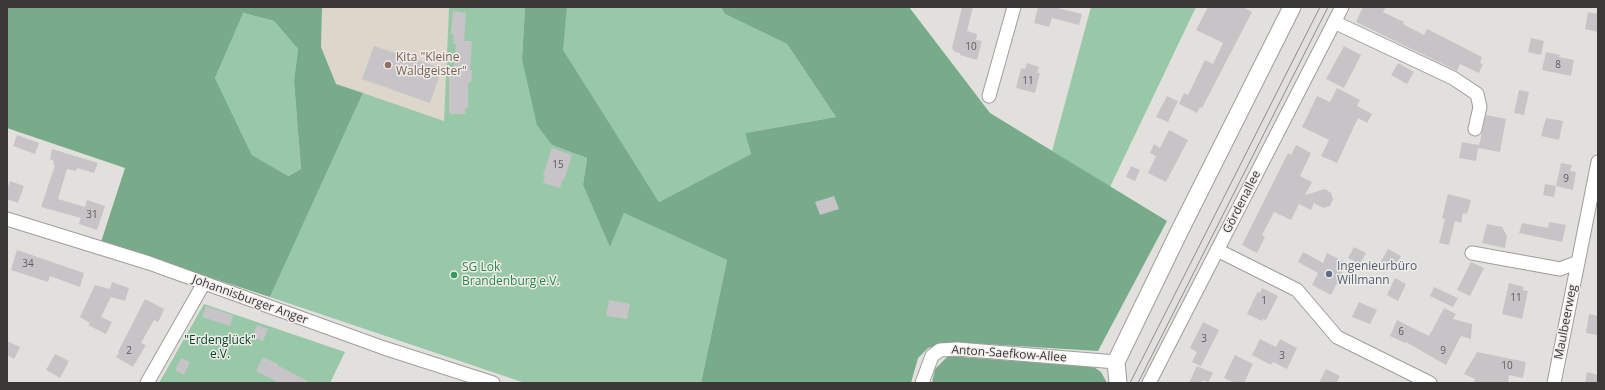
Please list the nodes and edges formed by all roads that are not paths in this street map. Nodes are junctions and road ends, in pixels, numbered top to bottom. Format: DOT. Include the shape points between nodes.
graph roads {
  1 [pos="1014,7"];
  2 [pos="1292,7"];
  3 [pos="1342,7"];
  4 [pos="1334,22"];
  5 [pos="989,96"];
  6 [pos="1475,129"];
  7 [pos="1598,162"];
  8 [pos="7,219"];
  9 [pos="1218,250"];
  10 [pos="1472,253"];
  11 [pos="1578,262"];
  12 [pos="204,283"];
  13 [pos="1116,362"];
  14 [pos="147,383"];
  15 [pos="493,383"];
  16 [pos="922,383"];
  17 [pos="1118,383"];
  18 [pos="1149,383"];
  19 [pos="1430,383"];
  20 [pos="1554,383"];
  1 -- 5 [label="street"];
  2 -- 13 [label="street"];
  3 -- 4 [label="street, Gördenallee"];
  4 -- 6 [label="street" via="1453,78 1477,94 1480,107"];
  4 -- 9 [label="street, Gördenallee"];
  7 -- 11 [label="street, Maulbeerweg"];
  8 -- 12 [label="street, Johannisburger Anger" via="149,263"];
  9 -- 18 [label="street, Gördenallee"];
  9 -- 19 [label="street" via="1297,290 1337,337"];
  10 -- 11 [label="street, Maulbeerweg" via="1560,269"];
  11 -- 20 [label="street, Maulbeerweg"];
  12 -- 14 [label="street"];
  12 -- 15 [label="street, Johannisburger Anger" via="384,348"];
  13 -- 16 [label="street, Anton-Saefkow-Allee" via="940,350 932,356"];
  13 -- 17 [label="street"];
}
